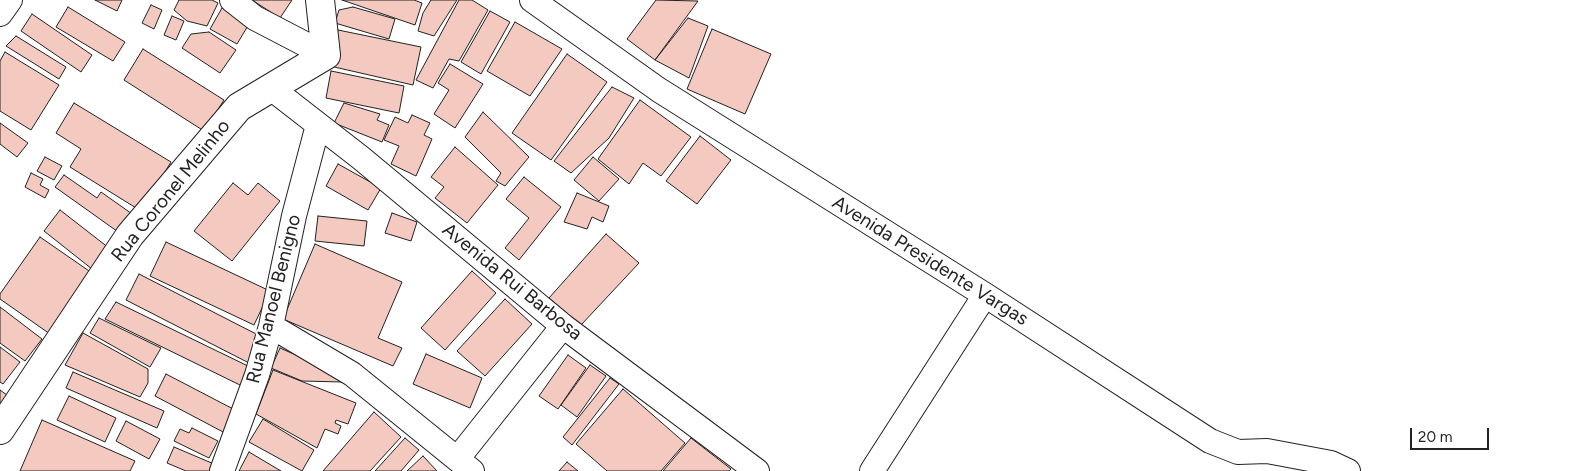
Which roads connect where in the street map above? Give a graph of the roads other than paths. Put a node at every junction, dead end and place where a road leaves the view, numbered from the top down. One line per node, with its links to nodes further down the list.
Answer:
1 (10, 0): 5 (street)
2 (232, 0): 6 (street)
3 (320, 0): 6 (main road)
4 (532, 0): 9 (street, Avenida Presidente Vargas)
5 (0, 14)
6 (326, 55): 7 (main road, Rua Coronel Melinho)
7 (271, 88): 8 (street, Avenida Rui Barbosa); 12 (main road, Rua Coronel Melinho)
8 (318, 125): 10 (street, Rua Manoel Benigno); 11 (street, Avenida Rui Barbosa)
9 (986, 295): 16 (street); 17 (street, Avenida Presidente Vargas)
10 (271, 326): 13 (street); 14 (street, Rua Manoel Benigno)
11 (563, 326): 13 (street); 15 (street, Avenida Rui Barbosa)
12 (0, 430)
13 (465, 465)
14 (222, 471)
15 (757, 471)
16 (872, 471)
17 (1348, 471)

